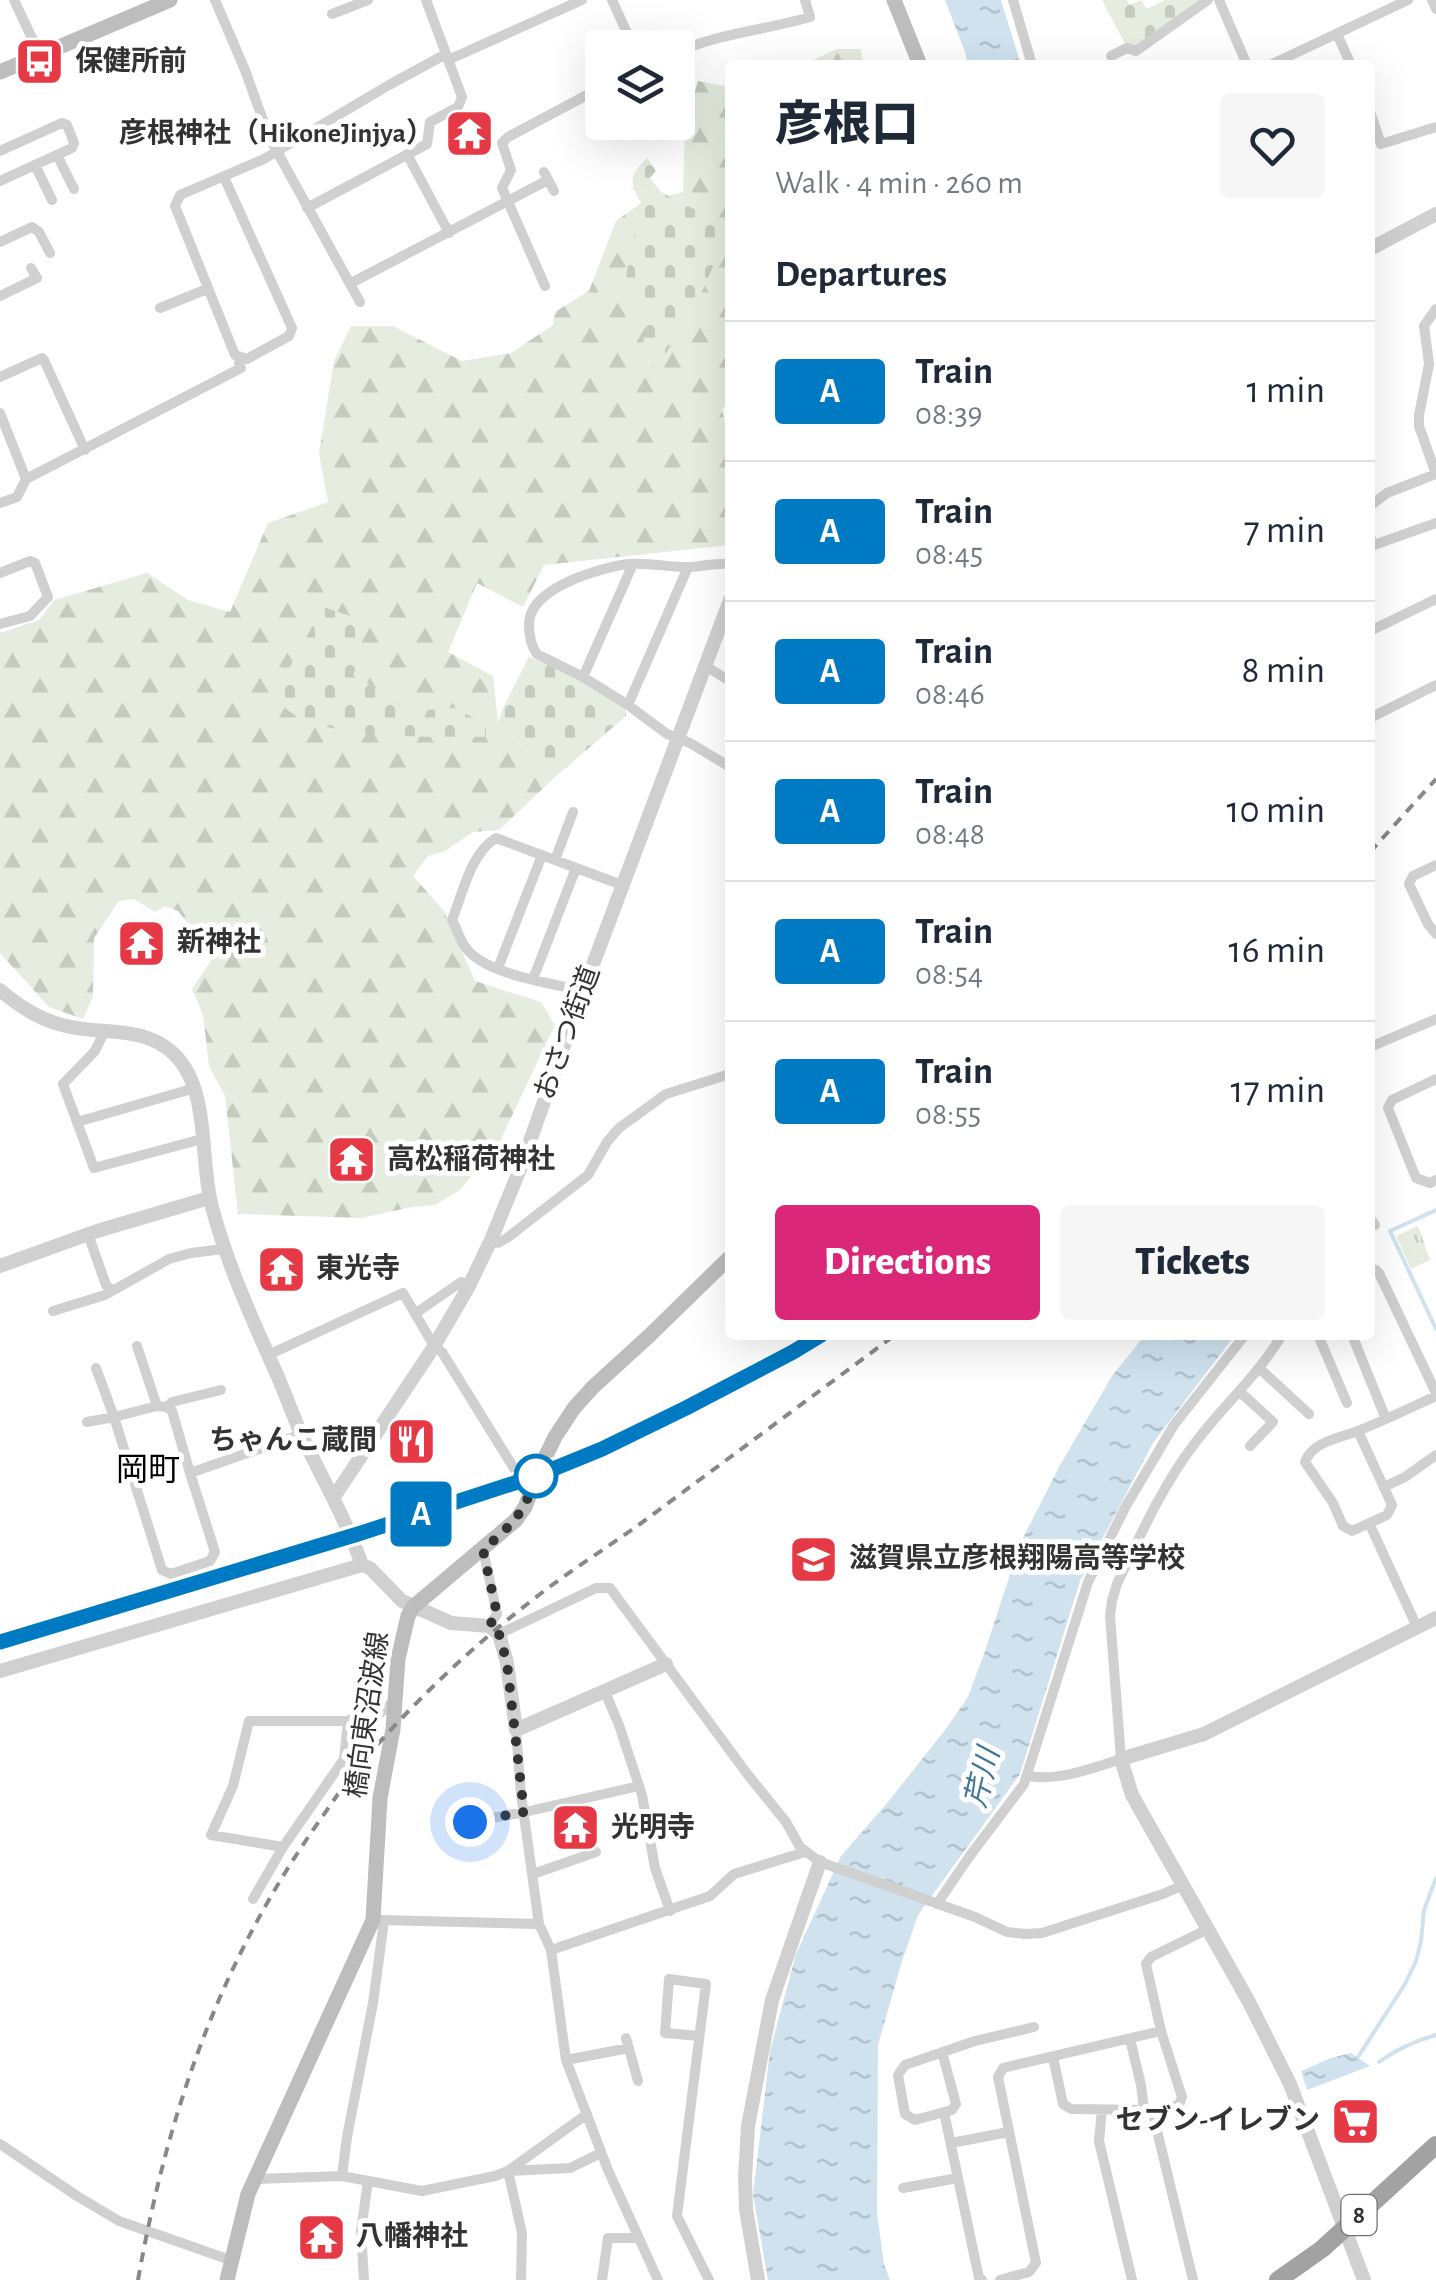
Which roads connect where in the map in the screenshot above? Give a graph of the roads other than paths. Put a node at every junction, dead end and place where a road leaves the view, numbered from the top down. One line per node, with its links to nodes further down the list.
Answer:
1 (14, 0): 20 (street)
2 (170, 0): 20 (main road)
3 (215, 0): 32 (street)
4 (368, 0): 16 (street)
5 (426, 0): 22 (street)
6 (582, 0): 22 (street)
7 (612, 0): 17 (street)
8 (805, 0): 19 (street)
9 (894, 0): 23 (main road)
10 (1013, 0): 24 (street)
11 (1208, 0): 21 (street)
12 (1219, 0): 25 (street)
13 (1408, 0): 18 (street)
14 (1432, 0): 15 (street)
15 (1436, 9)
16 (332, 14)
17 (626, 30)
18 (1337, 34): 26 (street); 27 (street)
19 (695, 46)
20 (40, 55): 28 (main road)
21 (1111, 56)
22 (447, 57): 32 (street); 34 (street)
23 (918, 60)
24 (1031, 60)
25 (1245, 60)
26 (1281, 60)
27 (1348, 60)
28 (0, 72)
29 (585, 95): 42 (street)
30 (1436, 127): 31 (street)
31 (1376, 146)
32 (276, 151): 37 (street); 43 (street)
33 (0, 152): 35 (street)
34 (407, 154): 43 (street); 45 (street)
35 (57, 155): 36 (street); 39 (street)
36 (35, 165): 38 (street); 41 (street)
37 (224, 177): 52 (street); 57 (street)
38 (0, 182)
39 (74, 188)
40 (554, 192): 42 (street)
41 (52, 200)
42 (508, 200): 45 (street); 51 (street)
43 (307, 208): 50 (street)
44 (1436, 214): 47 (street)
45 (448, 233): 50 (street)
46 (0, 242): 48 (street)
47 (1375, 246)
48 (50, 253)
49 (31, 268): 53 (street)
50 (348, 281): 54 (street)
51 (545, 286)
52 (207, 289): 55 (street); 57 (street)
53 (0, 296)
54 (360, 302)
55 (160, 308)
56 (1436, 308): 63 (street)
57 (241, 357): 60 (street)
58 (0, 377): 60 (street)
59 (0, 413): 61 (street)
60 (85, 450): 61 (street)
61 (26, 479): 62 (street)
62 (0, 502)
63 (1375, 502)
64 (1436, 523): 65 (street)
65 (1375, 545)
66 (633, 564): 68 (street); 75 (street); 75 (street)
67 (725, 564): 68 (street)
68 (688, 568): 78 (street)
69 (0, 573): 72 (street)
70 (1436, 599): 73 (street)
71 (725, 613): 74 (street, おさつ街道)
72 (0, 624)
73 (1375, 629)
74 (705, 666): 76 (street); 80 (street, おさつ街道)
75 (584, 678): 78 (street)
76 (725, 678)
77 (1436, 686): 79 (street)
78 (628, 704): 80 (street)
79 (1375, 716)
80 (678, 737): 81 (street); 87 (street, おさつ街道)
81 (725, 763)
82 (573, 812): 84 (street)
83 (542, 855): 84 (street); 89 (street); 89 (street)
84 (555, 860): 86 (street)
85 (1436, 866): 88 (street)
86 (576, 868): 87 (street); 90 (street)
87 (622, 884): 92 (street, おさつ街道)
88 (1436, 934)
89 (498, 968): 90 (street)
90 (533, 979): 92 (street)
91 (0, 990): 94 (street)
92 (582, 991): 104 (street, おさつ街道)
93 (1436, 1019): 95 (street)
94 (105, 1030): 98 (street); 99 (street)
95 (1375, 1045)
96 (725, 1076): 104 (street)
97 (1436, 1078): 101 (street)
98 (195, 1088): 99 (street); 100 (street)
99 (77, 1122): 100 (street)
100 (202, 1139): 102 (street)
101 (1436, 1180)
102 (209, 1198): 103 (street); 105 (street)
103 (88, 1234): 107 (street); 110 (street)
104 (491, 1240): 109 (street, おさつ街道)
105 (223, 1248): 110 (street); 119 (street)
106 (725, 1262): 140 (main road, 橋向東沼波線)
107 (0, 1266)
108 (1375, 1271): 124 (street)
109 (469, 1286): 112 (street); 118 (street, おさつ街道)
110 (112, 1290): 111 (street)
111 (54, 1311)
112 (416, 1313): 118 (street); 119 (street)
113 (1241, 1340): 153 (street)
114 (1279, 1340): 121 (street)
115 (1320, 1340): 125 (street)
116 (1354, 1340): 129 (street)
117 (137, 1346): 126 (street)
118 (434, 1346): 136 (street); 138 (street, おさつ街道)
119 (268, 1355): 132 (street)
120 (96, 1368): 128 (street)
121 (1259, 1368): 123 (street); 127 (street)
122 (221, 1390): 126 (street)
123 (1239, 1391): 133 (street); 152 (street)
124 (1436, 1394): 129 (street)
125 (1347, 1403)
126 (162, 1406): 128 (street); 135 (street)
127 (1309, 1414)
128 (114, 1417): 130 (street); 135 (street)
129 (1386, 1419): 131 (street)
130 (87, 1422)
131 (1358, 1430): 137 (street); 139 (street)
132 (302, 1434): 135 (street); 138 (street)
133 (1250, 1446)
134 (1436, 1455): 137 (street)
135 (190, 1472)
136 (522, 1473)
137 (1384, 1487): 139 (street)
138 (334, 1498): 141 (street)
139 (1369, 1524): 144 (street)
140 (483, 1550): 142 (main road, 橋向東沼波線); 145 (street)
141 (362, 1565): 142 (street); 147 (street)
142 (413, 1607): 145 (street); 149 (main road, 橋向東沼波線)
143 (1436, 1618): 144 (street)
144 (1417, 1627): 152 (street)
145 (494, 1630): 146 (street); 151 (street)
146 (666, 1664): 148 (street); 159 (street)
147 (0, 1671)
148 (606, 1692): 151 (street); 154 (street)
149 (394, 1701): 150 (street); 166 (main road, 橋向東沼波線)
150 (348, 1721): 157 (street); 157 (street)
151 (516, 1730): 155 (street)
152 (1120, 1759): 153 (street); 162 (street)
153 (1028, 1776): 164 (street)
154 (638, 1786): 155 (street); 165 (street)
155 (524, 1812): 156 (street); 161 (street)
156 (456, 1820)
157 (283, 1847): 163 (street)
158 (596, 1852): 161 (street)
159 (805, 1852): 160 (street); 165 (street)
160 (826, 1864): 164 (street); 202 (street)
161 (533, 1874): 167 (street)
162 (1183, 1885): 164 (street); 168 (street)
163 (253, 1899)
164 (933, 1903)
165 (670, 1910): 169 (street)
166 (378, 1920): 167 (street); 188 (street); 190 (main road, 橋向東沼波線)
167 (540, 1924): 169 (street)
168 (1208, 1929): 171 (street); 193 (street)
169 (551, 1950): 176 (street)
170 (1034, 2027): 174 (street)
171 (1161, 2031): 173 (street); 179 (street)
172 (700, 2036): 172 (street); 201 (street)
173 (1130, 2038): 175 (street); 179 (street)
174 (942, 2052): 180 (street); 180 (street)
175 (1053, 2057): 178 (street); 182 (street)
176 (566, 2060): 177 (street); 181 (street)
177 (638, 2081)
178 (1102, 2110): 179 (street); 205 (street)
179 (1148, 2110): 206 (street)
180 (944, 2112): 183 (street)
181 (587, 2114): 186 (street); 187 (street)
182 (1009, 2132): 183 (street); 204 (street)
183 (951, 2142): 189 (street)
184 (0, 2144): 195 (street)
185 (1436, 2145): 193 (highway, 8)
186 (602, 2153): 187 (street); 194 (street)
187 (508, 2171): 191 (street); 198 (street)
188 (342, 2176): 190 (street); 191 (street)
189 (958, 2178): 192 (street); 203 (street)
190 (256, 2179): 195 (main road, 橋向東沼波線)
191 (368, 2181): 197 (street)
192 (903, 2188)
193 (1344, 2229): 207 (highway, 8); 208 (street)
194 (639, 2238): 199 (street); 200 (street)
195 (233, 2261): 196 (main road, 橋向東沼波線)
196 (228, 2280)
197 (364, 2280)
198 (520, 2280)
199 (602, 2280)
200 (658, 2280)
201 (710, 2280)
202 (758, 2280)
203 (982, 2280)
204 (1000, 2280)
205 (1132, 2280)
206 (1194, 2280)
207 (1278, 2280)
208 (1364, 2280)

